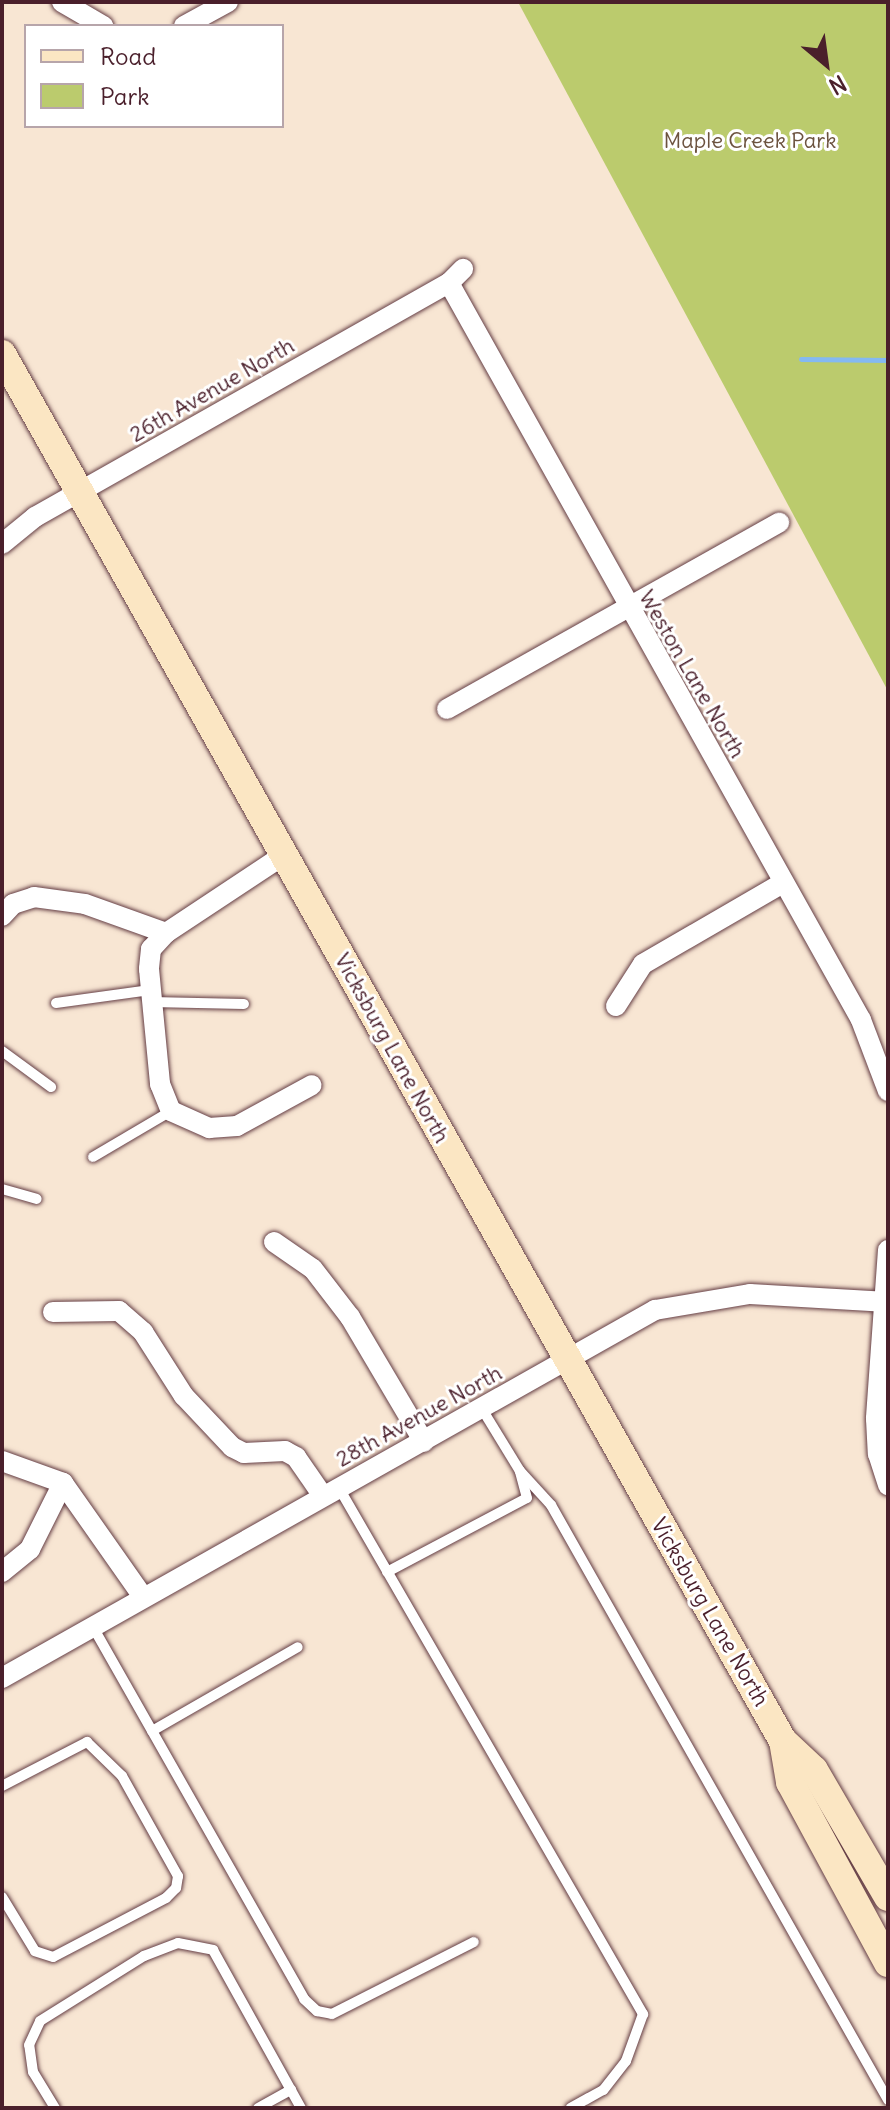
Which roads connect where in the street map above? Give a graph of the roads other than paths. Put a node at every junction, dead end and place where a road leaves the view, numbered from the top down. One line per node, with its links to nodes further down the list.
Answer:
1 (62, 2): 3 (street)
2 (228, 2): 4 (street)
3 (100, 24)
4 (188, 24)
5 (456, 276): 7 (street, 26th Avenue North); 10 (street, Weston Lane North)
6 (2, 354): 7 (main road, Vicksburg Lane North)
7 (79, 494): 9 (street, 26th Avenue North); 12 (main road, Vicksburg Lane North)
8 (779, 523): 10 (street)
9 (2, 544)
10 (628, 609): 11 (street); 13 (street, Weston Lane North)
11 (447, 709)
12 (284, 855): 15 (street); 32 (main road, Vicksburg Lane North)
13 (783, 883): 19 (street); 23 (street, Weston Lane North)
14 (2, 916): 15 (street)
15 (166, 933): 16 (street)
16 (150, 996): 17 (lane); 18 (lane); 24 (street)
17 (56, 1003)
18 (244, 1004)
19 (616, 1006)
20 (2, 1051): 22 (lane)
21 (312, 1085): 24 (street)
22 (51, 1087)
23 (888, 1091)
24 (171, 1111): 25 (lane)
25 (93, 1157)
26 (2, 1189): 27 (lane)
27 (37, 1199)
28 (274, 1242): 34 (street)
29 (888, 1250): 30 (street)
30 (886, 1302): 32 (street, 28th Avenue North); 38 (street)
31 (53, 1312): 39 (street)
32 (567, 1361): 33 (street, 28th Avenue North); 47 (main road, Vicksburg Lane North)
33 (482, 1409): 34 (street, 28th Avenue North); 36 (lane)
34 (424, 1442): 39 (street, 28th Avenue North)
35 (2, 1461): 37 (street)
36 (520, 1471): 41 (lane); 54 (lane)
37 (63, 1483): 40 (street); 42 (street)
38 (888, 1485)
39 (331, 1492): 41 (lane); 42 (street, 28th Avenue North)
40 (2, 1572)
41 (387, 1572): 58 (lane)
42 (143, 1597): 43 (street, 28th Avenue North)
43 (93, 1627): 45 (street, 28th Avenue North); 46 (lane)
44 (298, 1647): 46 (lane)
45 (2, 1678)
46 (152, 1731): 51 (lane)
47 (783, 1741): 50 (main road, Vicksburg Lane North); 52 (main road, Vicksburg Lane North)
48 (2, 1786): 49 (lane)
49 (2, 1897)
50 (888, 1897)
51 (474, 1942)
52 (888, 1963)
53 (291, 2090): 55 (lane); 56 (lane); 57 (lane)
54 (888, 2100)
55 (55, 2108)
56 (258, 2108)
57 (301, 2108)
58 (571, 2108)

